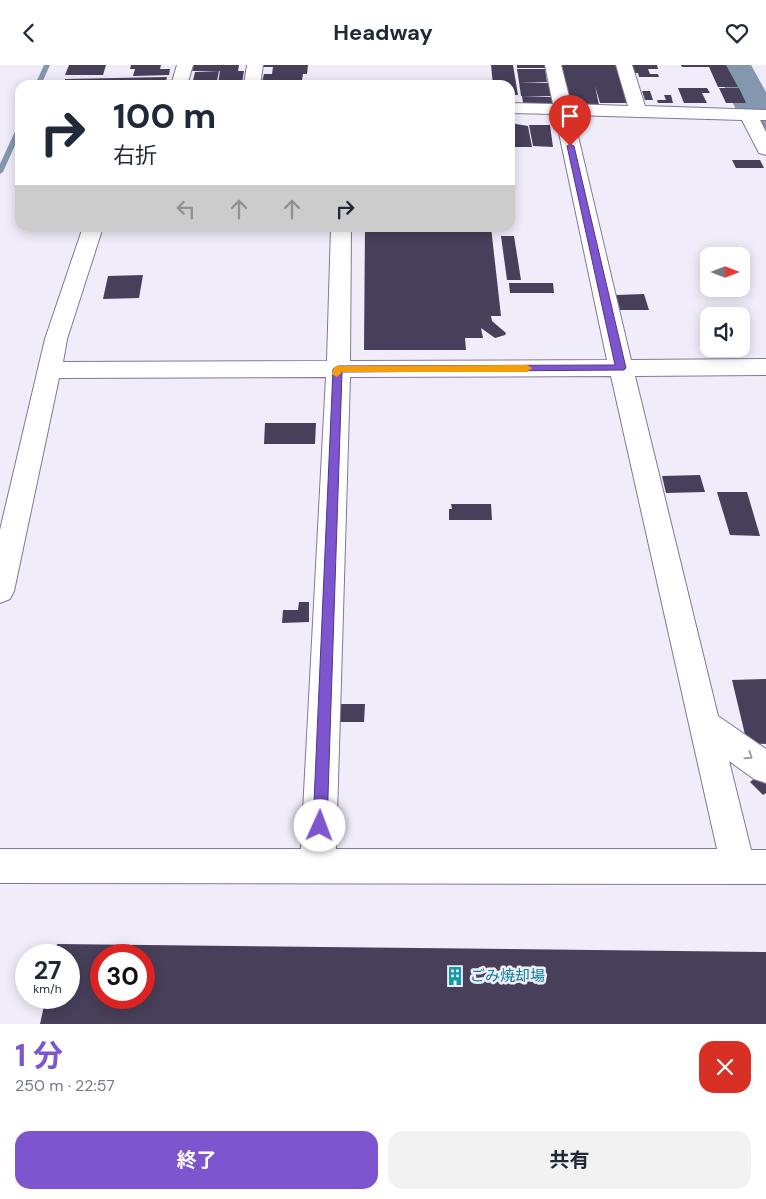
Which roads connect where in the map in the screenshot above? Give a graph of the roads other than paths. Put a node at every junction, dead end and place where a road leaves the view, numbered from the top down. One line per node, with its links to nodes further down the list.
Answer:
1 (185, 65): 5 (street)
2 (255, 65): 6 (street)
3 (553, 65): 8 (street)
4 (624, 65): 9 (street)
5 (180, 80)
6 (253, 80)
7 (515, 108): 8 (street)
8 (562, 109): 9 (street); 15 (street)
9 (638, 111): 10 (street)
10 (754, 114): 11 (street)
11 (766, 149)
12 (91, 232): 17 (street)
13 (341, 232): 16 (street)
14 (766, 367): 15 (street)
15 (621, 368): 16 (street); 19 (street)
16 (338, 369): 17 (street); 22 (street)
17 (49, 370): 18 (street)
18 (0, 591)
19 (704, 724): 20 (street, one-way to 20); 23 (street)
20 (766, 768)
21 (0, 866): 22 (street)
22 (318, 866): 23 (street)
23 (752, 867)

